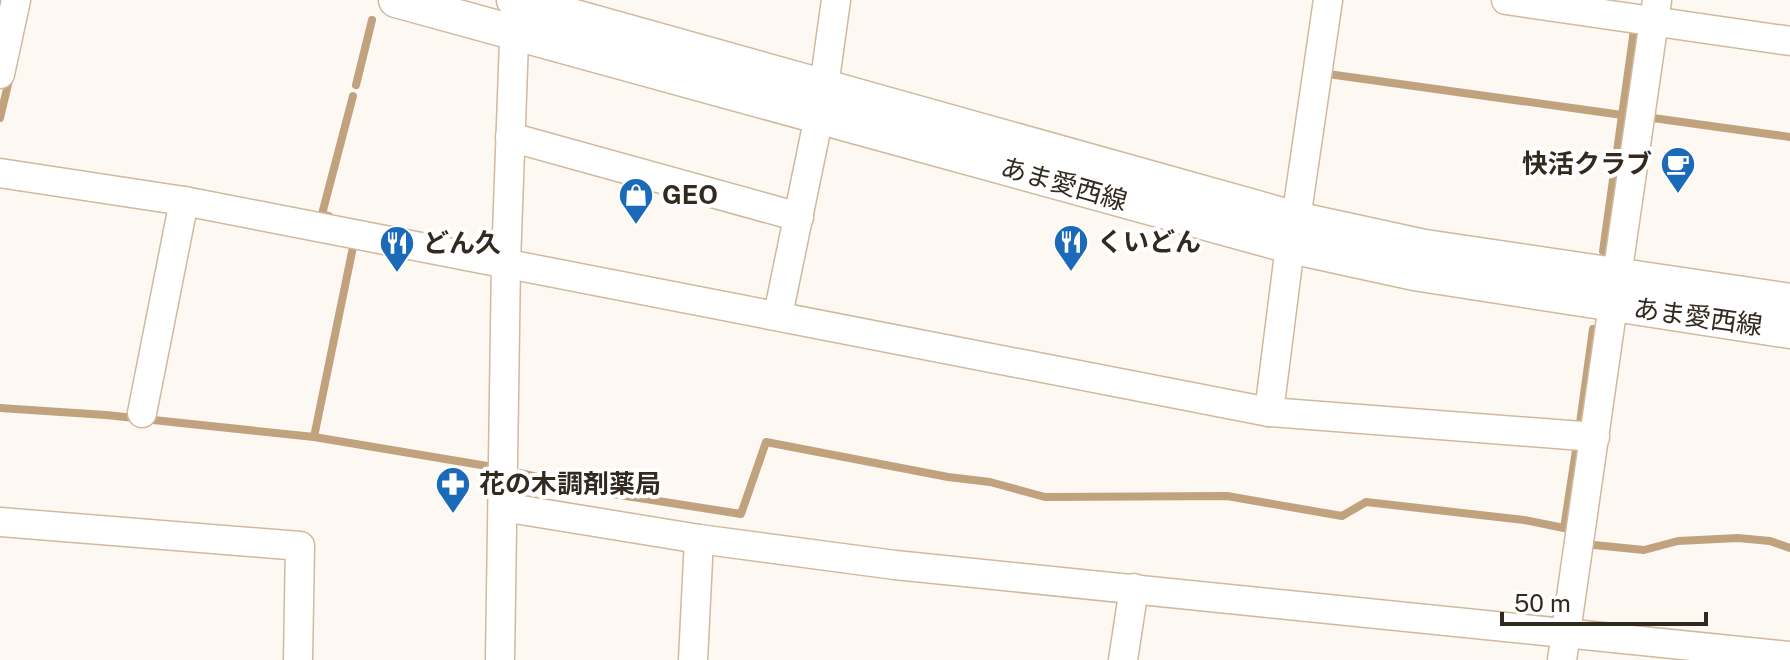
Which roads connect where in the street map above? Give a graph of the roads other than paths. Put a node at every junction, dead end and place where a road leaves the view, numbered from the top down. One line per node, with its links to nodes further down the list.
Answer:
1 (16, 0): 9 (street)
2 (396, 0): 6 (main road, あま愛西線)
3 (836, 0): 10 (street)
4 (1328, 0): 15 (street)
5 (1506, 0): 7 (street)
6 (515, 8): 10 (main road, あま愛西線); 11 (street)
7 (1655, 10): 8 (street); 17 (street)
8 (1790, 41)
9 (0, 74)
10 (822, 101): 14 (street); 15 (main road, あま愛西線)
11 (510, 137): 14 (street); 16 (street)
12 (0, 173): 13 (street)
13 (184, 201): 16 (street); 22 (street)
14 (799, 217): 19 (street)
15 (1293, 233): 17 (main road, あま愛西線); 21 (street)
16 (506, 262): 19 (street); 24 (street)
17 (1615, 290): 18 (main road, あま愛西線); 20 (main road, あま愛西線); 23 (street)
18 (1790, 301)
19 (778, 315): 21 (street)
20 (1790, 331)
21 (1269, 412): 23 (street)
22 (142, 413)
23 (1595, 437): 28 (street)
24 (503, 507): 26 (street); 31 (street)
25 (0, 522): 30 (street)
26 (699, 539): 27 (street); 32 (street)
27 (1134, 588): 28 (street); 33 (street)
28 (1567, 632): 29 (street); 34 (street)
29 (1790, 656)
30 (298, 660)
31 (500, 660)
32 (693, 660)
33 (1123, 660)
34 (1562, 660)

